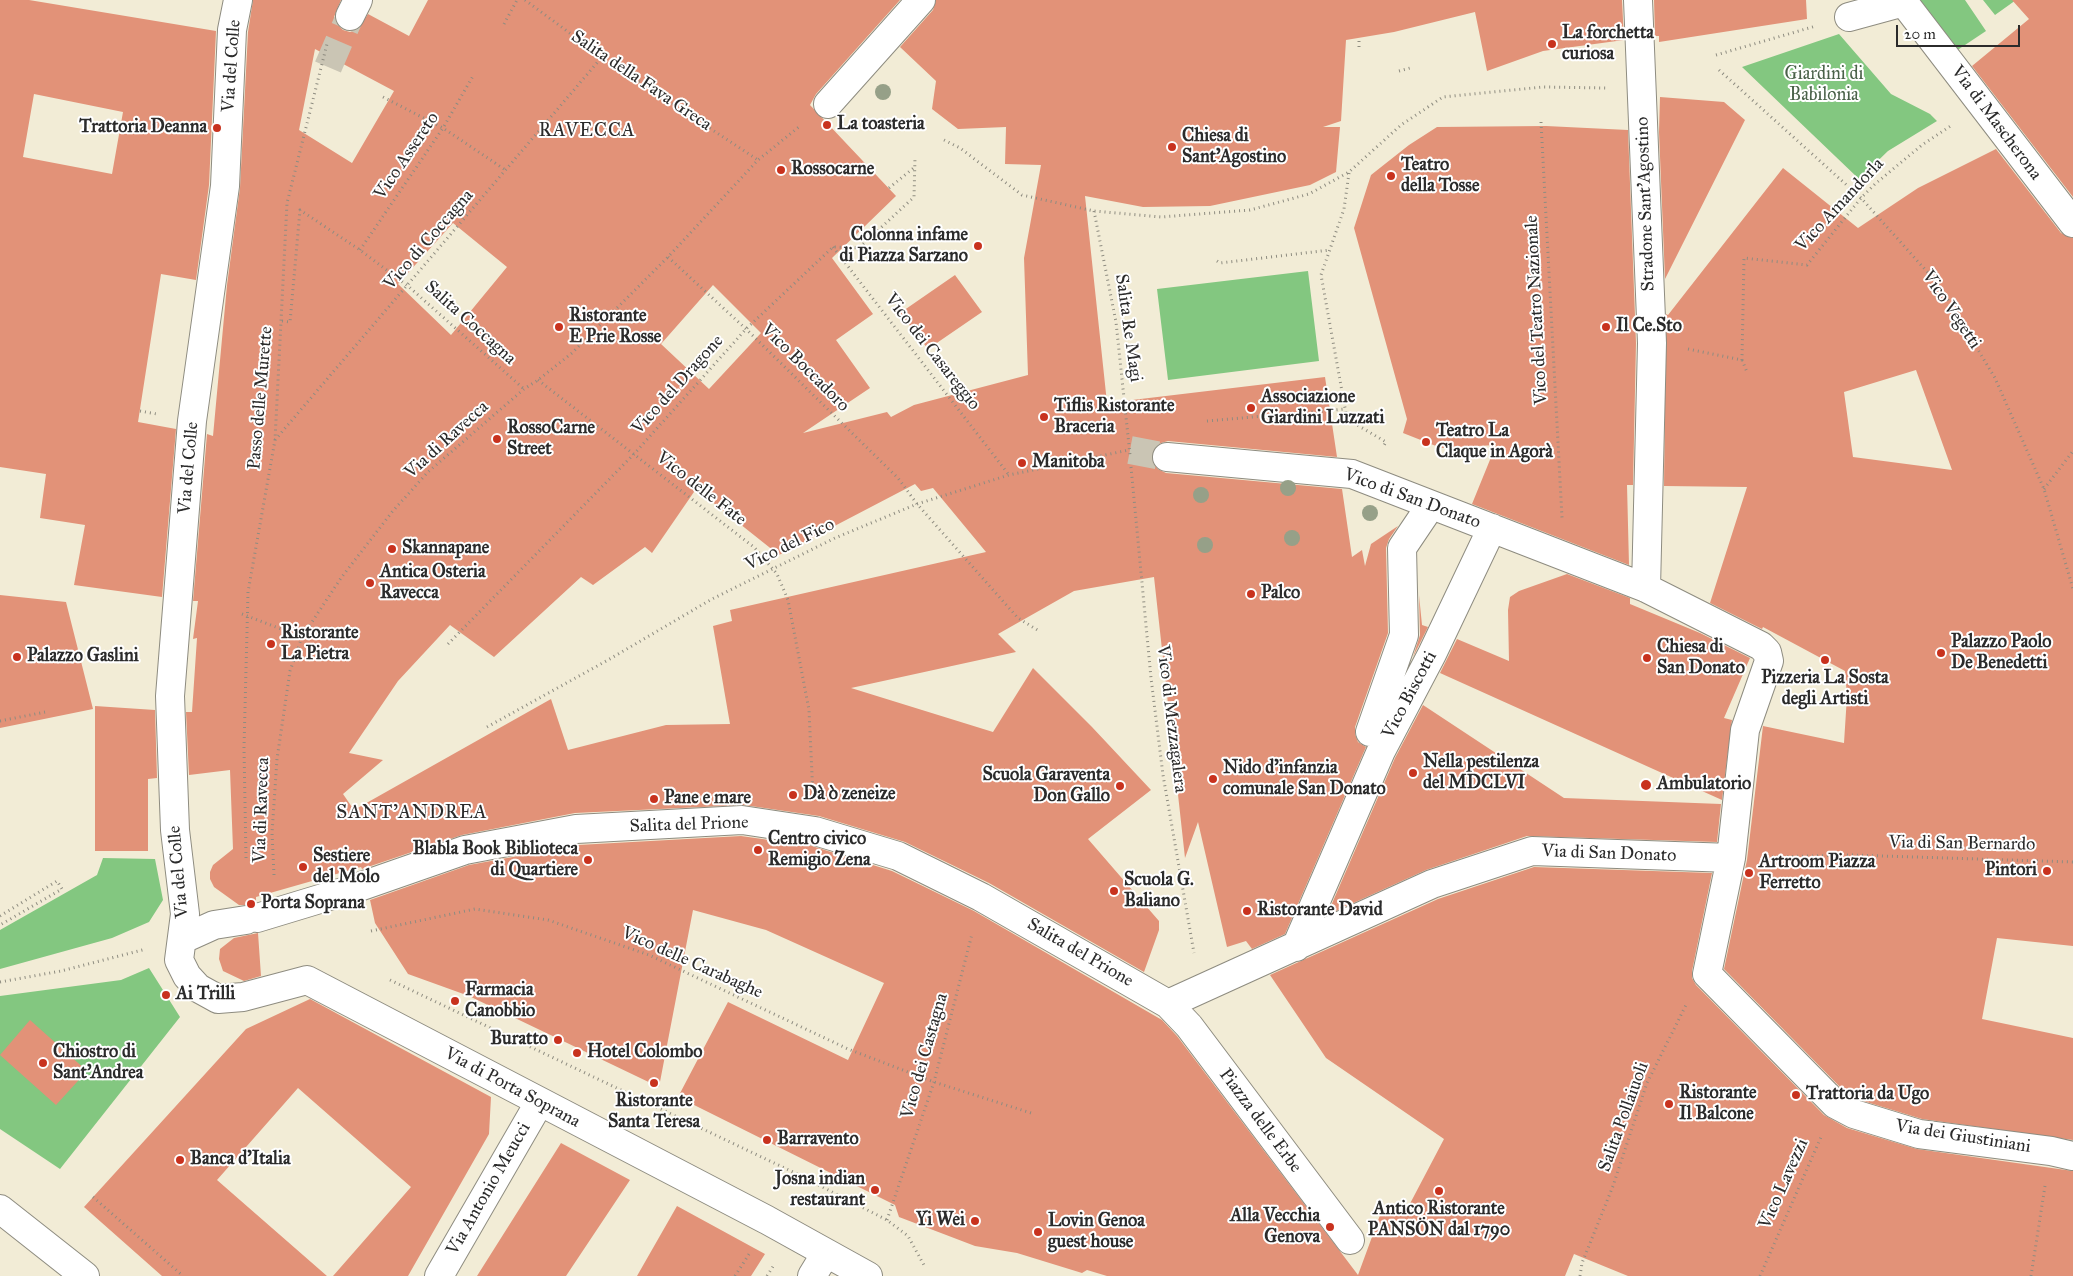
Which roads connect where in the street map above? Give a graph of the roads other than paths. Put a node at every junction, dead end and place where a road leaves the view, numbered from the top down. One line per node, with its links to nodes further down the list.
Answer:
1 (238, 0): 14 (street, Via del Colle)
2 (921, 0): 6 (street)
3 (1638, 0): 11 (street, Stradone Sant'Agostino)
4 (1903, 1): 5 (street); 7 (street, Via di Mascherona)
5 (1849, 17)
6 (828, 104)
7 (2073, 223)
8 (1167, 457): 9 (street, Vico di San Donato)
9 (1431, 505): 10 (street, Vico di San Donato); 12 (street)
10 (1492, 528): 11 (street, Vico di San Donato); 15 (street, Vico Biscotti)
11 (1646, 588): 13 (street)
12 (1370, 732)
13 (1731, 858): 15 (street, Via di San Donato); 18 (street, Via dei Giustiniani)
14 (183, 938): 16 (street, Salita del Prione); 17 (street, Via di Porta Soprana)
15 (1296, 946): 16 (street, Via di San Donato)
16 (1168, 1004): 20 (street, Piazza delle Erbe)
17 (539, 1103): 21 (street, Via di Porta Soprana); 23 (street, Via Antonio Meucci)
18 (2062, 1154)
19 (0, 1209): 22 (street)
20 (1350, 1240)
21 (819, 1265): 24 (street, Via di Porta Soprana)
22 (85, 1276)
23 (439, 1276)
24 (868, 1276)

